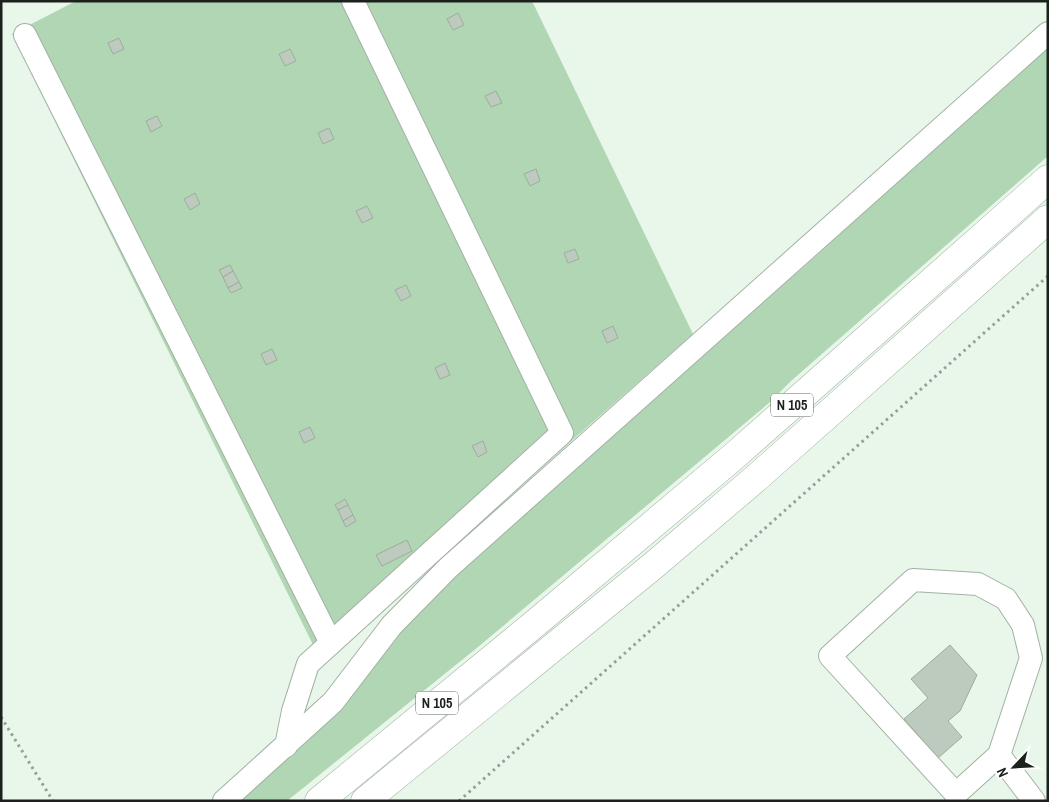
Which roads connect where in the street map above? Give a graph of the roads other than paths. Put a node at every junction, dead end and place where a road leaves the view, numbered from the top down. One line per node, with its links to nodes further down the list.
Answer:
1 (353, 1): 6 (street)
2 (1048, 33): 7 (street)
3 (25, 34): 6 (street)
4 (1048, 179): 10 (highway, N 105)
5 (1048, 220): 11 (highway, N 105)
6 (331, 644): 7 (street)
7 (286, 746): 9 (street)
8 (999, 755): 8 (street); 12 (street)
9 (224, 801)
10 (319, 801)
11 (365, 801)
12 (1034, 801)

